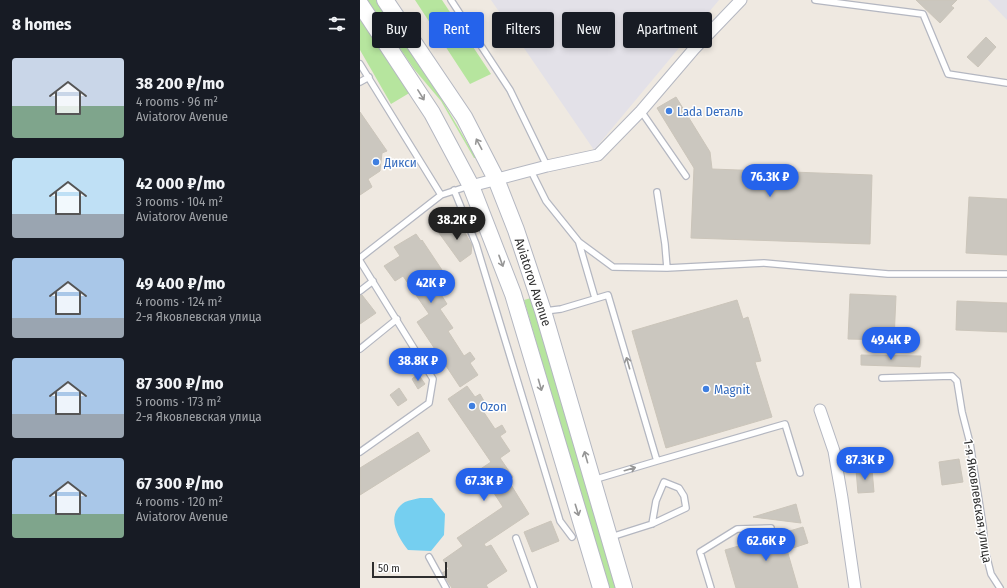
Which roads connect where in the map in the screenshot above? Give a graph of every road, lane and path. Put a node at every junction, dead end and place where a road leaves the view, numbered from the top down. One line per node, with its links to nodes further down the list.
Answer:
1 (385, 0): 14 (main road, Aviatorov Avenue, one-way to 1)
2 (451, 0): 11 (lane)
3 (741, 0): 10 (street)
4 (816, 0): 9 (lane)
5 (360, 4): 15 (main road, Aviatorov Avenue, one-way to 15)
6 (360, 64): 7 (lane)
7 (368, 77): 8 (lane); 18 (lane)
8 (360, 82)
9 (1007, 83)
10 (641, 111): 11 (street); 13 (lane)
11 (547, 166): 12 (street)
12 (531, 171): 14 (street); 19 (lane)
13 (686, 176)
14 (496, 179): 15 (street); 27 (main road, Aviatorov Avenue)
15 (471, 186): 16 (lane); 44 (main road, Aviatorov Avenue, one-way to 44)
16 (454, 190): 18 (lane); 38 (lane)
17 (657, 192): 22 (lane)
18 (441, 195): 20 (lane)
19 (579, 242): 22 (lane); 26 (lane)
20 (360, 258)
21 (360, 261): 24 (lane)
22 (667, 268): 23 (lane)
23 (1007, 274)
24 (373, 281): 25 (lane); 28 (lane)
25 (360, 290)
26 (595, 298): 27 (lane); 33 (lane, one-way to 26)
27 (543, 311): 35 (main road, Aviatorov Avenue, one-way to 27)
28 (398, 319): 29 (lane); 32 (lane)
29 (360, 348)
30 (882, 378): 48 (lane, 1-я Яковлевская улица)
31 (820, 410): 47 (street)
32 (360, 452)
33 (657, 461): 34 (lane); 35 (lane, one-way to 33)
34 (800, 473)
35 (592, 480): 40 (main road, Aviatorov Avenue)
36 (652, 524): 36 (lane); 40 (lane)
37 (771, 528): 46 (lane)
38 (572, 537)
39 (516, 538): 43 (lane)
40 (609, 538): 45 (main road, Aviatorov Avenue)
41 (429, 557): 42 (lane)
42 (446, 588)
43 (534, 588)
44 (601, 588)
45 (624, 588)
46 (711, 588)
47 (855, 588)
48 (1000, 588)

